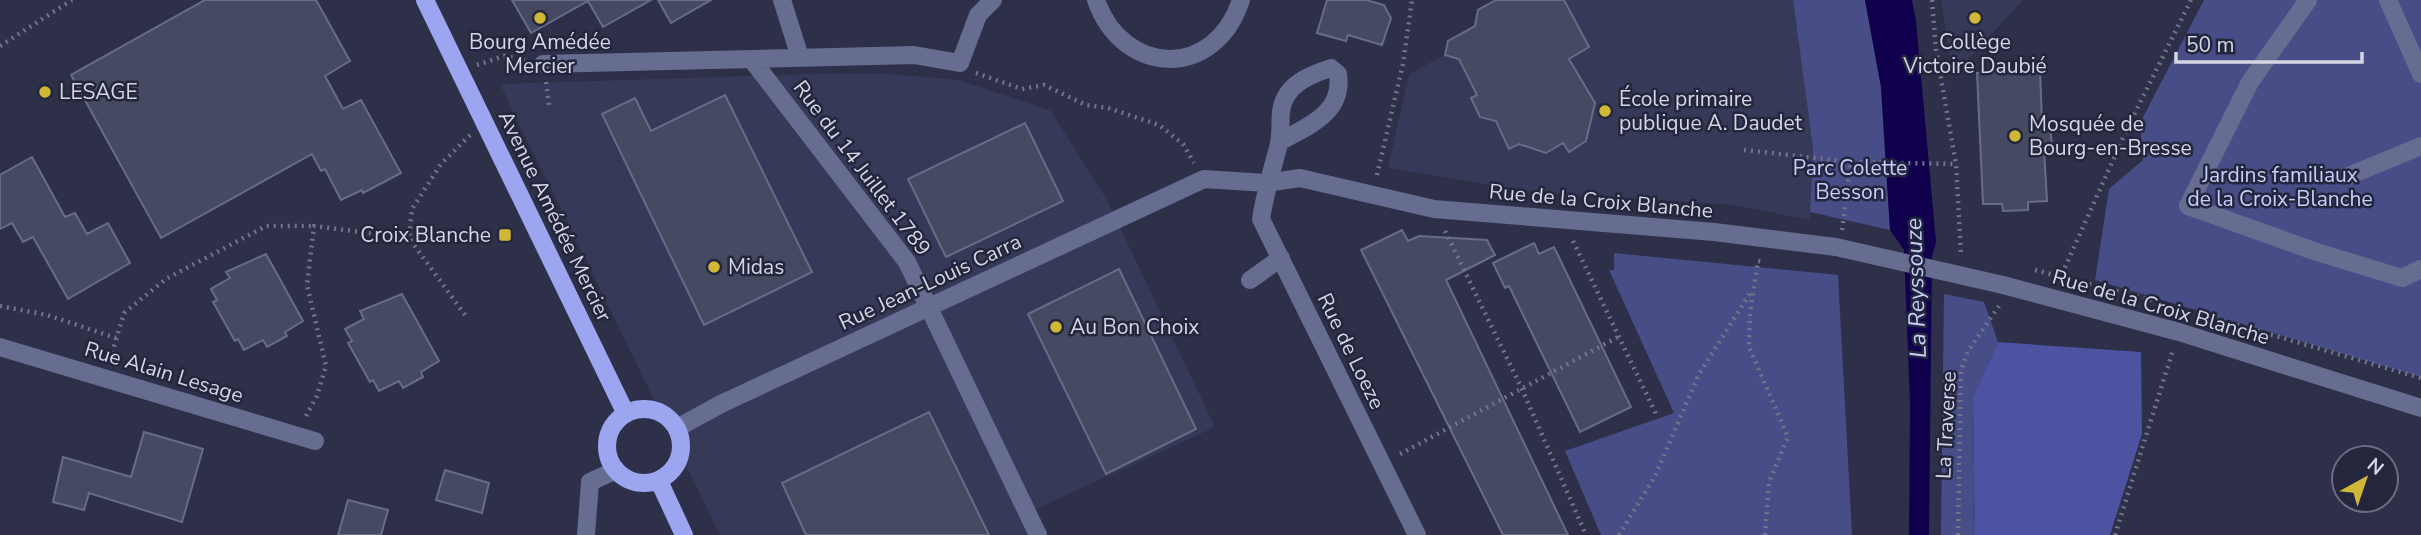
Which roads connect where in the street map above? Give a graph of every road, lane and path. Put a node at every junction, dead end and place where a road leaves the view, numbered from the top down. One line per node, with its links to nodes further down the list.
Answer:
1 (72, 0): 13 (path)
2 (425, 0): 18 (main road, Avenue Amédée Mercier)
3 (782, 0): 14 (street)
4 (993, 0): 16 (street)
5 (1084, 0): 6 (street)
6 (1096, 0): 7 (street)
7 (1241, 0)
8 (1412, 0): 29 (path)
9 (1932, 0): 25 (path)
10 (2191, 0): 42 (path)
11 (2308, 0): 38 (street)
12 (2388, 0): 19 (street)
13 (0, 46)
14 (800, 57): 15 (street); 16 (street)
15 (752, 60): 17 (street); 44 (street, Rue du 14 Juillet 1789)
16 (960, 63): 27 (path)
17 (543, 64): 18 (path)
18 (459, 71): 20 (main road, Avenue Amédée Mercier)
19 (2421, 74)
20 (484, 121): 33 (path); 55 (main road, Avenue Amédée Mercier)
21 (1279, 142): 28 (street, Rue de Loeze)
22 (2421, 146): 26 (street)
23 (1744, 150): 24 (path)
24 (1851, 162): 25 (path); 34 (path)
25 (1956, 164): 35 (path)
26 (2348, 176)
27 (1204, 179): 28 (street, Rue de la Croix Blanche); 44 (street, Rue Jean-Louis Carra)
28 (1266, 183): 29 (street, Rue de la Croix Blanche); 36 (street, Rue de Loeze)
29 (1373, 193): 30 (street, Rue de la Croix Blanche)
30 (1434, 209): 31 (street, Rue de la Croix Blanche); 53 (path)
31 (1563, 222): 34 (street, Rue de la Croix Blanche); 48 (path)
32 (314, 226): 33 (path); 49 (path); 58 (path)
33 (409, 238): 45 (path)
34 (1836, 247): 41 (street, Rue de la Croix Blanche)
35 (1961, 255)
36 (1281, 258): 40 (street); 60 (street, Rue de Loeze)
37 (1770, 262): 39 (path)
38 (2421, 270)
39 (1755, 279): 68 (path); 69 (path)
40 (1250, 281)
41 (2003, 285): 47 (street, Rue de la Croix Blanche); 70 (path, La Traverse)
42 (2155, 301)
43 (0, 306): 49 (path)
44 (928, 308): 57 (street, Rue Jean-Louis Carra); 65 (street, Rue du 14 Juillet 1789)
45 (465, 315)
46 (2208, 317): 52 (path)
47 (2179, 332): 54 (street, Rue de la Croix Blanche); 71 (path)
48 (1618, 337): 53 (path); 56 (path)
49 (116, 338): 51 (path)
50 (0, 347): 51 (street, Rue Alain Lesage)
51 (105, 377): 58 (street, Rue Alain Lesage)
52 (2421, 378)
53 (1521, 387): 60 (path); 67 (path)
54 (2421, 408)
55 (626, 414): 57 (main road); 61 (main road)
56 (1656, 414)
57 (677, 428): 62 (main road)
58 (296, 435): 59 (street, Rue Alain Lesage)
59 (315, 441)
60 (1381, 464): 66 (street, Rue de Loeze)
61 (616, 470): 62 (main road); 63 (street)
62 (659, 481): 64 (main road)
63 (586, 535)
64 (684, 535)
65 (1038, 535)
66 (1417, 535)
67 (1586, 535)
68 (1619, 535)
69 (1765, 535)
70 (1958, 535)
71 (2115, 535)

